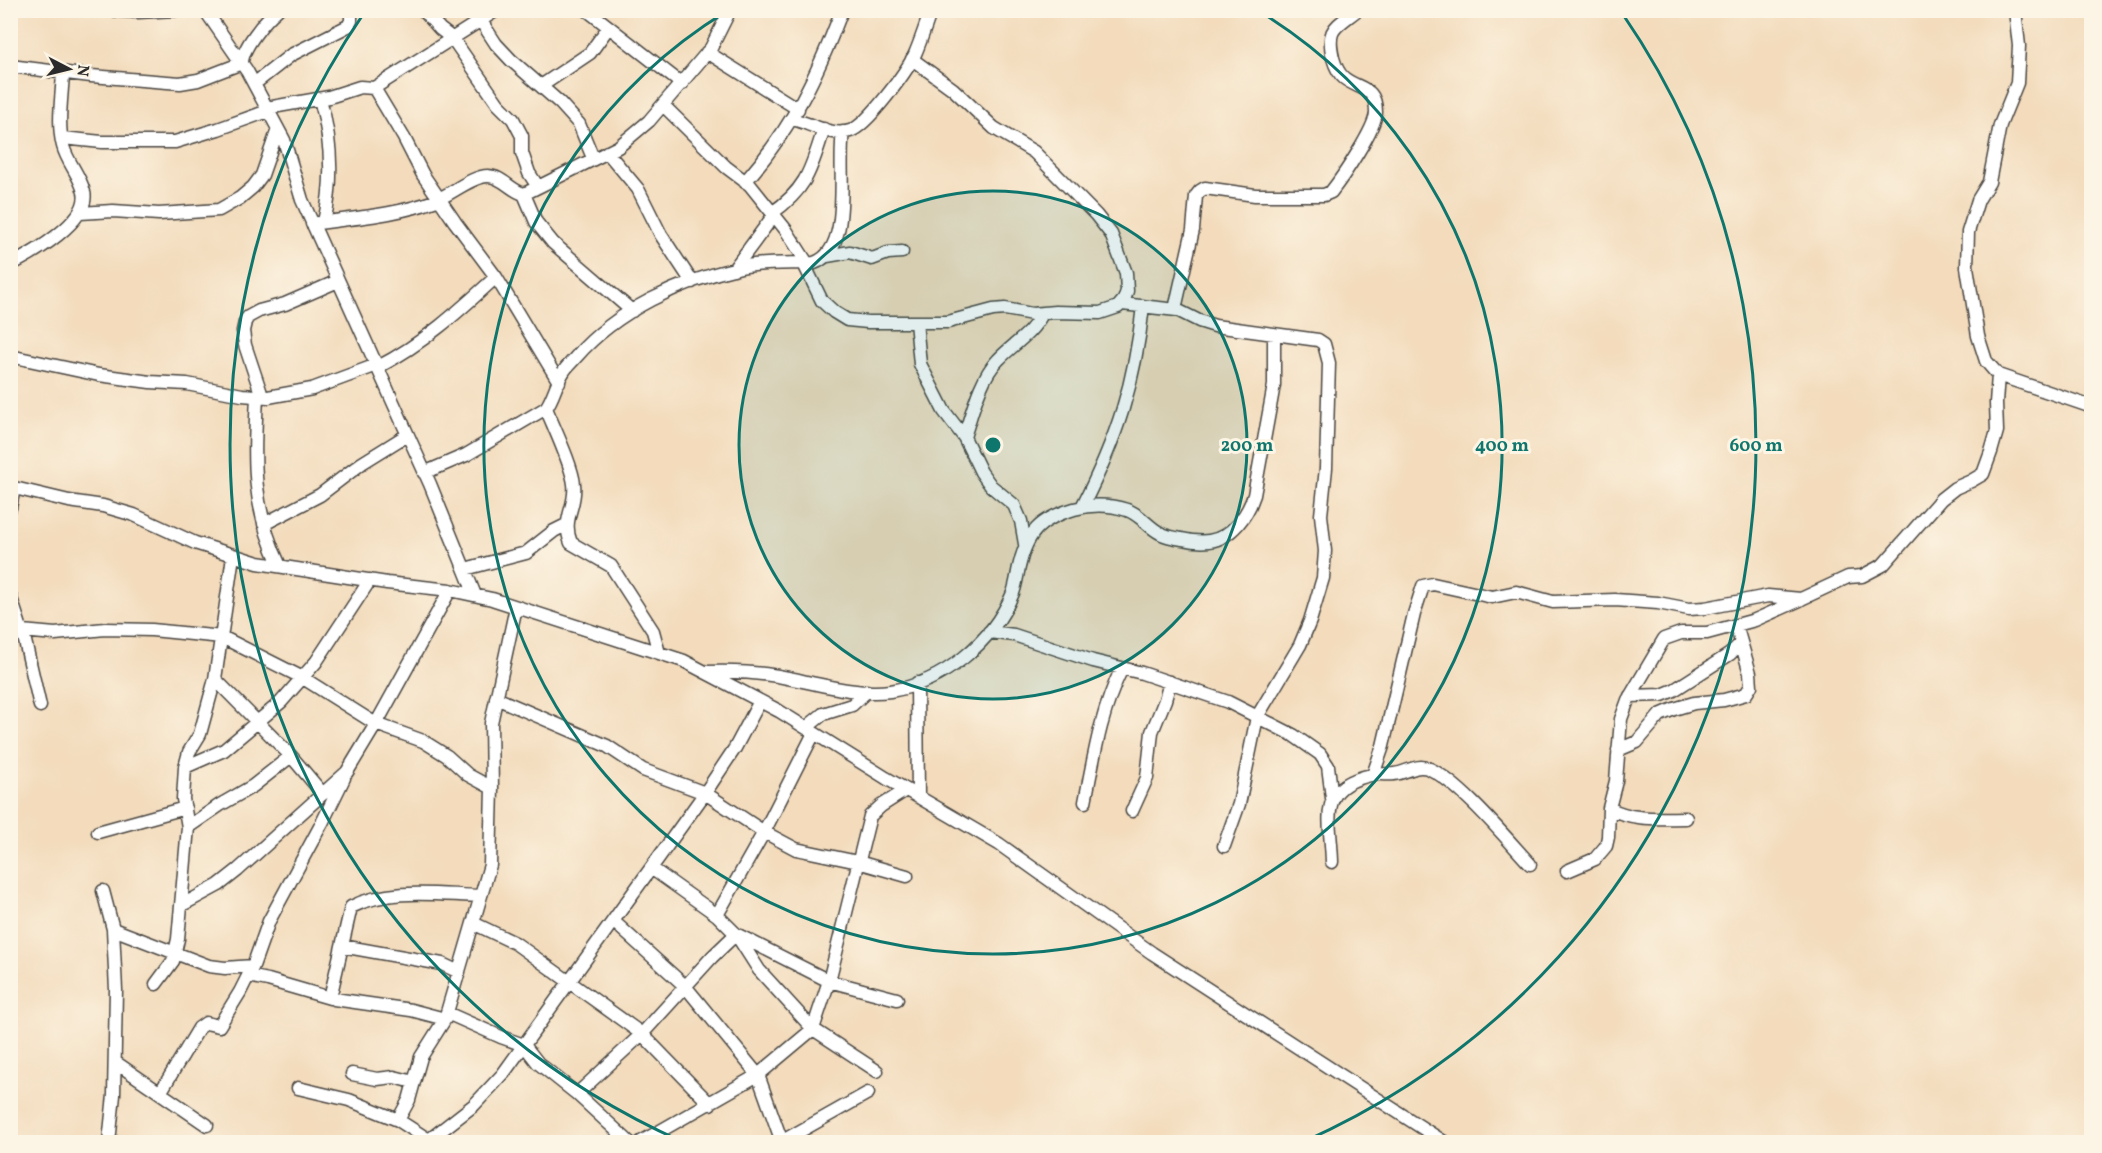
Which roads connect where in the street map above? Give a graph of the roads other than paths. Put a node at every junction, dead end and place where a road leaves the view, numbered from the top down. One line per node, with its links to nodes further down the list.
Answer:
1 (107, 10): 2 (street)
2 (176, 10)
3 (205, 10): 20 (street)
4 (277, 10): 20 (street)
5 (351, 10): 23 (street)
6 (423, 10): 17 (street)
7 (497, 10): 15 (street)
8 (587, 10): 16 (street)
9 (607, 10): 16 (street)
10 (730, 10): 18 (street)
11 (842, 10): 30 (street)
12 (931, 10): 19 (street)
13 (1357, 10): 54 (street)
14 (2015, 10): 61 (street)
15 (481, 21): 17 (street); 25 (street)
16 (607, 26): 24 (street); 25 (street)
17 (453, 39): 26 (street); 38 (street)
18 (707, 52): 24 (street); 30 (street)
19 (912, 59): 33 (street); 52 (street)
20 (242, 63): 22 (street); 23 (street)
21 (10, 66): 22 (street)
22 (63, 73): 34 (street)
23 (254, 84): 29 (street)
24 (682, 84): 28 (street)
25 (541, 86): 36 (street)
26 (374, 88): 27 (street); 40 (street)
27 (320, 99): 29 (street); 43 (street)
28 (663, 105): 35 (street); 37 (street)
29 (267, 109): 31 (street); 34 (street)
30 (795, 114): 32 (street); 37 (street)
31 (278, 129): 41 (street); 43 (street)
32 (824, 129): 33 (street); 42 (street)
33 (843, 132): 45 (street)
34 (62, 138): 41 (street)
35 (608, 152): 36 (street); 51 (street)
36 (593, 158): 38 (street)
37 (745, 182): 42 (street)
38 (538, 187): 39 (street)
39 (524, 194): 40 (street); 55 (street)
40 (439, 199): 43 (street); 49 (street)
41 (80, 213): 47 (street)
42 (773, 214): 46 (street); 48 (street)
43 (318, 223): 50 (street)
44 (902, 252): 45 (street)
45 (827, 256): 46 (street)
46 (806, 263): 48 (street); 57 (street)
47 (10, 265)
48 (734, 269): 51 (street)
49 (496, 277): 60 (street); 62 (street)
50 (338, 281): 60 (street); 63 (street)
51 (692, 282): 55 (street)
52 (1122, 304): 53 (street); 56 (street)
53 (1143, 306): 54 (street); 70 (street)
54 (1175, 309): 58 (street)
55 (632, 312): 62 (street)
56 (1042, 314): 57 (street); 67 (street)
57 (916, 322): 67 (street)
58 (1274, 334): 70 (street); 101 (street)
59 (10, 356): 63 (street)
60 (378, 366): 63 (street); 66 (street)
61 (1998, 375): 64 (street); 82 (street)
62 (559, 382): 65 (street)
63 (260, 396): 72 (street)
64 (2091, 407)
65 (546, 408): 68 (street); 73 (street)
66 (407, 435): 68 (street); 72 (street)
67 (964, 437): 74 (street)
68 (424, 472): 77 (street)
69 (12, 487): 71 (street); 75 (street)
70 (1082, 507): 74 (street)
71 (10, 508)
72 (264, 524): 76 (street)
73 (566, 525): 77 (street); 89 (street)
74 (1025, 544): 86 (street)
75 (233, 556): 76 (street); 87 (street)
76 (280, 566): 78 (street)
77 (465, 569): 81 (street)
78 (370, 580): 79 (street); 92 (street)
79 (450, 590): 81 (street); 103 (street)
80 (10, 595): 85 (street)
81 (475, 595): 83 (street)
82 (1801, 599): 84 (street); 109 (street)
83 (516, 607): 89 (street); 98 (street)
84 (1736, 625): 88 (street); 97 (street)
85 (17, 627): 87 (street); 100 (street)
86 (989, 632): 90 (street); 95 (street)
87 (222, 637): 92 (street); 93 (street)
88 (1742, 643): 97 (street); 105 (street)
89 (659, 653): 91 (street)
90 (1122, 668): 94 (street); 116 (street)
91 (705, 672): 96 (street); 99 (street)
92 (303, 678): 102 (street); 103 (street)
93 (215, 679): 102 (street); 107 (street)
94 (1170, 682): 101 (street); 119 (street)
95 (917, 683): 96 (street); 114 (street)
96 (867, 691): 104 (street)
97 (1630, 696): 105 (street)
98 (496, 698): 110 (street); 112 (street)
99 (760, 701): 104 (street); 112 (street)
100 (40, 706)
101 (1257, 717): 115 (street); 124 (street)
102 (258, 722): 106 (street); 107 (street)
103 (375, 724): 108 (street); 110 (street)
104 (810, 730): 111 (street); 123 (street)
105 (1618, 750): 118 (street)
106 (291, 756): 113 (street); 121 (street)
107 (185, 767): 117 (street)
108 (347, 772): 113 (street); 141 (street)
109 (1373, 775): 115 (street); 127 (street)
110 (492, 788): 132 (street)
111 (906, 789): 114 (street); 125 (street)
112 (705, 793): 123 (street); 128 (street)
113 (322, 794): 133 (street)
114 (918, 796): 170 (street)
115 (1332, 798): 126 (street)
116 (1085, 802)
117 (185, 808): 121 (street); 122 (street)
118 (1609, 808): 120 (street); 129 (street)
119 (1132, 812)
120 (1686, 818)
121 (188, 827): 133 (street)
122 (98, 832)
123 (764, 832): 125 (street); 134 (street)
124 (1224, 846)
125 (858, 862): 130 (street); 143 (street)
126 (1332, 862)
127 (1530, 864)
128 (651, 868): 134 (street); 135 (street)
129 (1567, 871)
130 (907, 876)
131 (103, 891): 137 (street)
132 (481, 896): 136 (street); 139 (street)
133 (182, 905): 140 (street)
134 (717, 915): 138 (street)
135 (614, 921): 144 (street); 146 (street)
136 (473, 923): 142 (street); 144 (street)
137 (113, 929): 140 (street); 153 (street)
138 (736, 934): 143 (street); 146 (street); 150 (street)
139 (342, 946): 141 (street); 142 (street)
140 (175, 953): 141 (street); 145 (street)
141 (250, 971): 159 (street)
142 (459, 972): 149 (street)
143 (830, 981): 148 (street); 150 (street)
144 (569, 982): 151 (street); 152 (street)
145 (156, 984)
146 (684, 986): 151 (street); 156 (street)
147 (334, 999): 149 (street)
148 (897, 999)
149 (446, 1016): 152 (street); 157 (street)
150 (813, 1029): 154 (street); 156 (street)
151 (642, 1034): 161 (street); 162 (street)
152 (524, 1045): 161 (street); 165 (street)
153 (115, 1062): 159 (street); 167 (street)
154 (877, 1071)
155 (352, 1074): 157 (street)
156 (758, 1076): 162 (street); 166 (street)
157 (414, 1082): 163 (street)
158 (298, 1088): 163 (street)
159 (160, 1093): 164 (street)
160 (868, 1093): 166 (street)
161 (577, 1094): 168 (street)
162 (710, 1104): 169 (street)
163 (398, 1120): 165 (street)
164 (207, 1125)
165 (431, 1141)
166 (782, 1142)
167 (109, 1143)
168 (629, 1143)
169 (641, 1143)
170 (1444, 1143)

